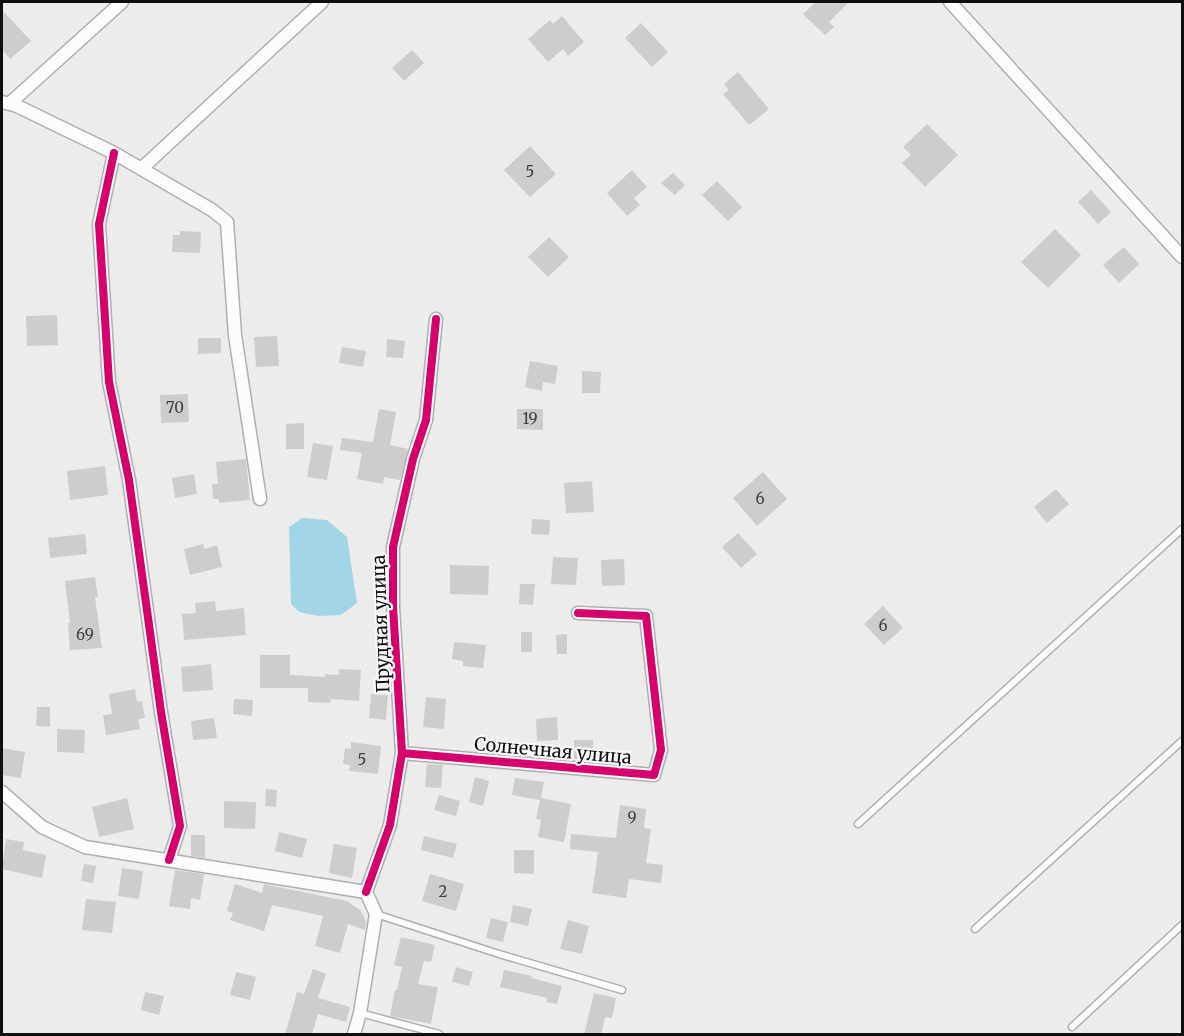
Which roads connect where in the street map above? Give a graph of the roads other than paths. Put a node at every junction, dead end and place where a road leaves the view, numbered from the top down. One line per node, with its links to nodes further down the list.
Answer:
1 (122, 2): 4 (street)
2 (322, 2): 6 (street)
3 (950, 2): 7 (street)
4 (5, 103): 5 (street)
5 (114, 153): 6 (street); 16 (street)
6 (141, 169): 9 (street)
7 (1182, 257)
8 (436, 319): 13 (street, Прудная улица)
9 (260, 499)
10 (1182, 529): 15 (lane)
11 (578, 613): 13 (street, Солнечная улица)
12 (1182, 741): 20 (lane)
13 (402, 753): 17 (street, Прудная улица)
14 (2, 792): 16 (street)
15 (858, 824)
16 (169, 860): 17 (street)
17 (366, 892): 18 (street)
18 (376, 914): 21 (lane); 22 (street)
19 (1182, 925): 23 (lane)
20 (975, 929)
21 (622, 990)
22 (360, 1013): 24 (lane); 25 (street)
23 (1072, 1027)
24 (439, 1034)
25 (354, 1035)

